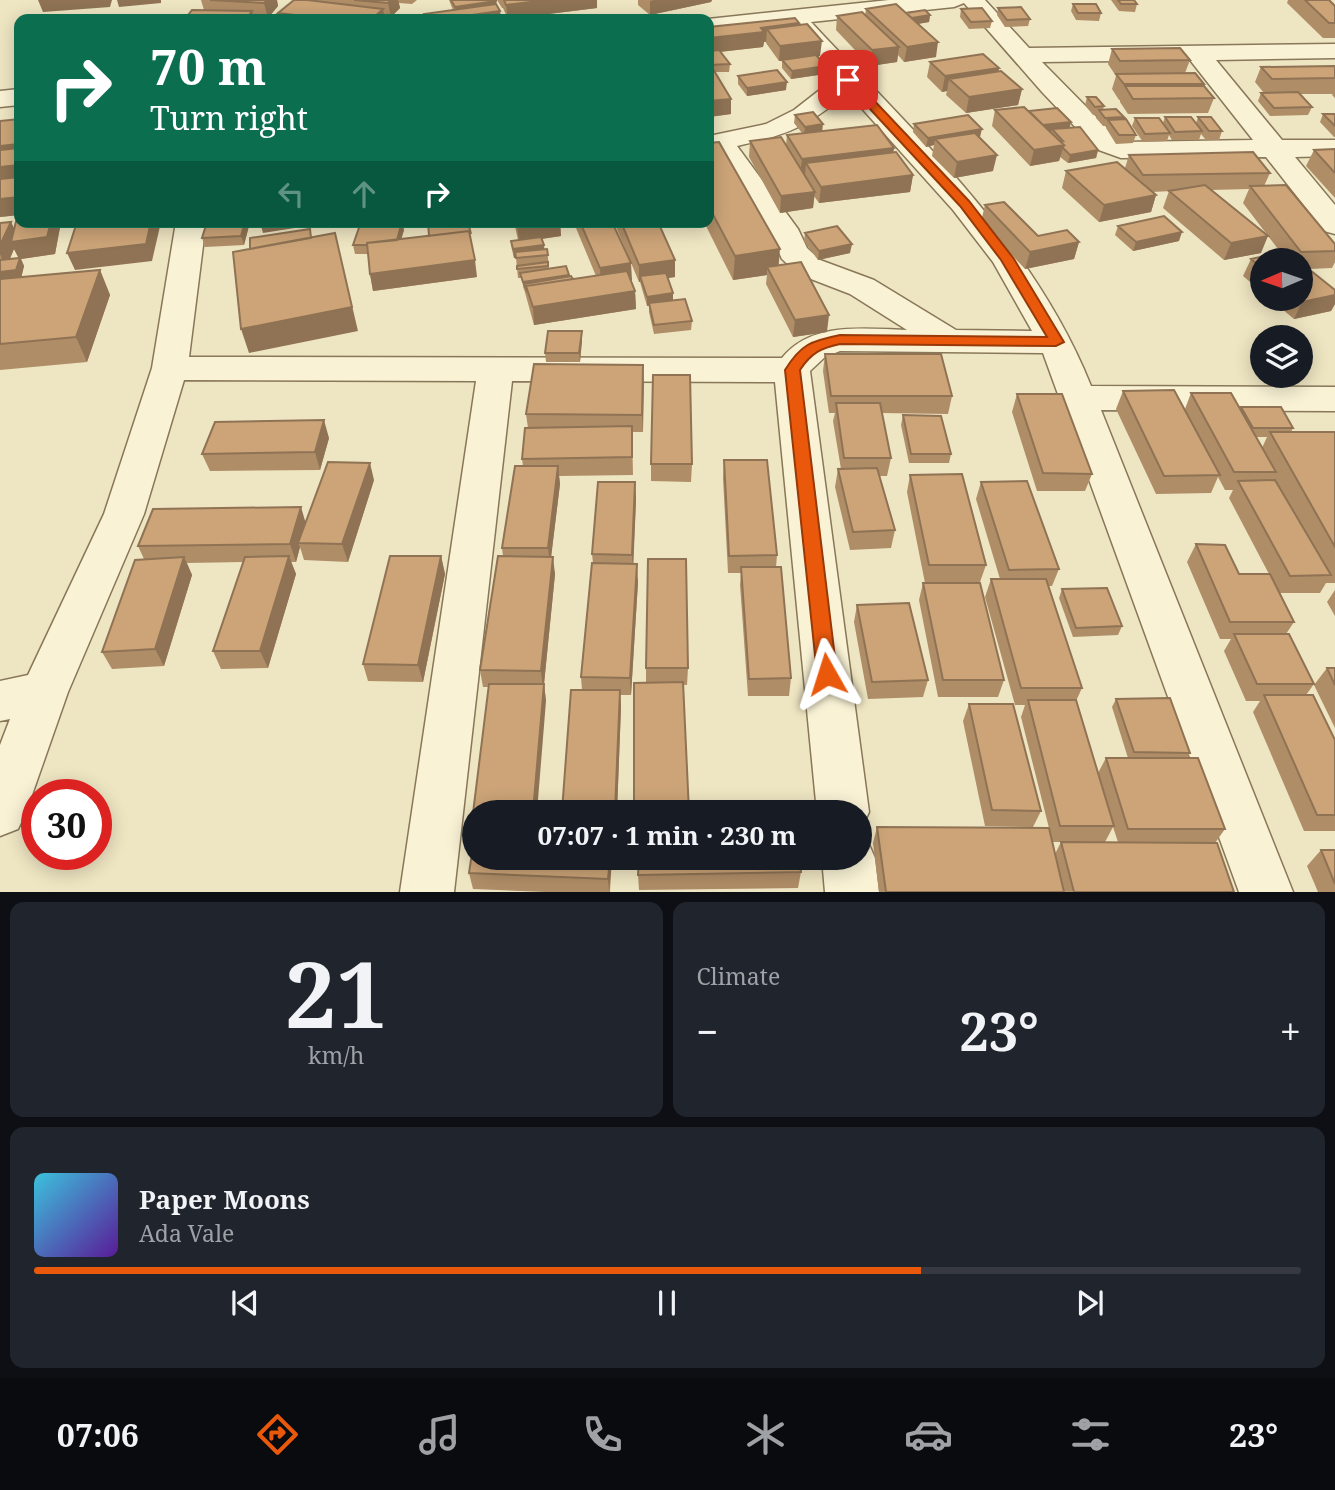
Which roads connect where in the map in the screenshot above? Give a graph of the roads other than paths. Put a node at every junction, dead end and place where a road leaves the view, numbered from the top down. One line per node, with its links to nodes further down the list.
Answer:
1 (954, 0): 3 (street)
2 (974, 0): 7 (street)
3 (793, 17): 4 (street); 8 (street)
4 (714, 25)
5 (1335, 51): 6 (street)
6 (1198, 54): 7 (street); 11 (street)
7 (1022, 55): 11 (street)
8 (848, 80): 9 (street); 15 (street)
9 (715, 143): 14 (street)
10 (1335, 148): 11 (street)
11 (1272, 149): 12 (street)
12 (1335, 225)
13 (190, 228): 16 (street)
14 (947, 341): 15 (street); 18 (street)
15 (1056, 342): 19 (street)
16 (170, 368): 17 (street); 21 (street)
17 (495, 370): 18 (street); 25 (street)
18 (792, 370): 22 (street)
19 (1080, 398): 20 (street); 27 (street)
20 (1335, 399)
21 (22, 697): 23 (street)
22 (842, 800)
23 (0, 812)
24 (849, 870): 26 (street)
25 (427, 891)
26 (852, 891)
27 (1266, 891)

